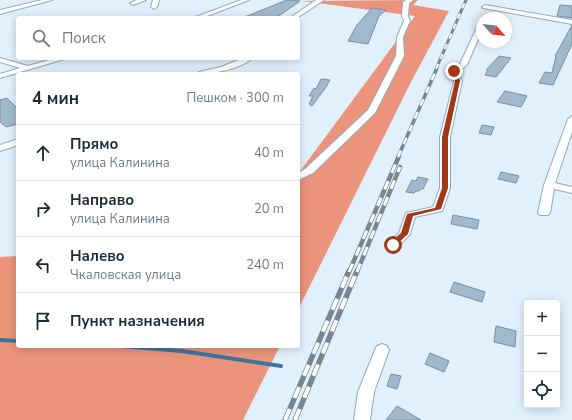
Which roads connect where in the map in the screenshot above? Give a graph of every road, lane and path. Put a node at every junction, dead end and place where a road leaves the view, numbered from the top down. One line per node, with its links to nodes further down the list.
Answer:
1 (49, 0): 10 (street)
2 (143, 0): 8 (street)
3 (156, 0): 9 (street)
4 (246, 0): 11 (street)
5 (321, 0): 12 (street)
6 (410, 0): 24 (street)
7 (486, 0): 13 (street)
8 (133, 3)
9 (154, 7)
10 (0, 12)
11 (202, 16)
12 (296, 16)
13 (572, 22)
14 (476, 36): 28 (street)
15 (0, 60): 18 (street)
16 (57, 60): 18 (street)
17 (244, 60): 19 (street)
18 (29, 68): 20 (street)
19 (210, 72)
20 (0, 76)
21 (572, 119): 25 (street)
22 (16, 143): 23 (street)
23 (0, 148)
24 (300, 176)
25 (549, 185): 26 (street); 27 (street)
26 (572, 190)
27 (544, 213)
28 (393, 245)
29 (382, 350): 30 (street)
30 (362, 420)

